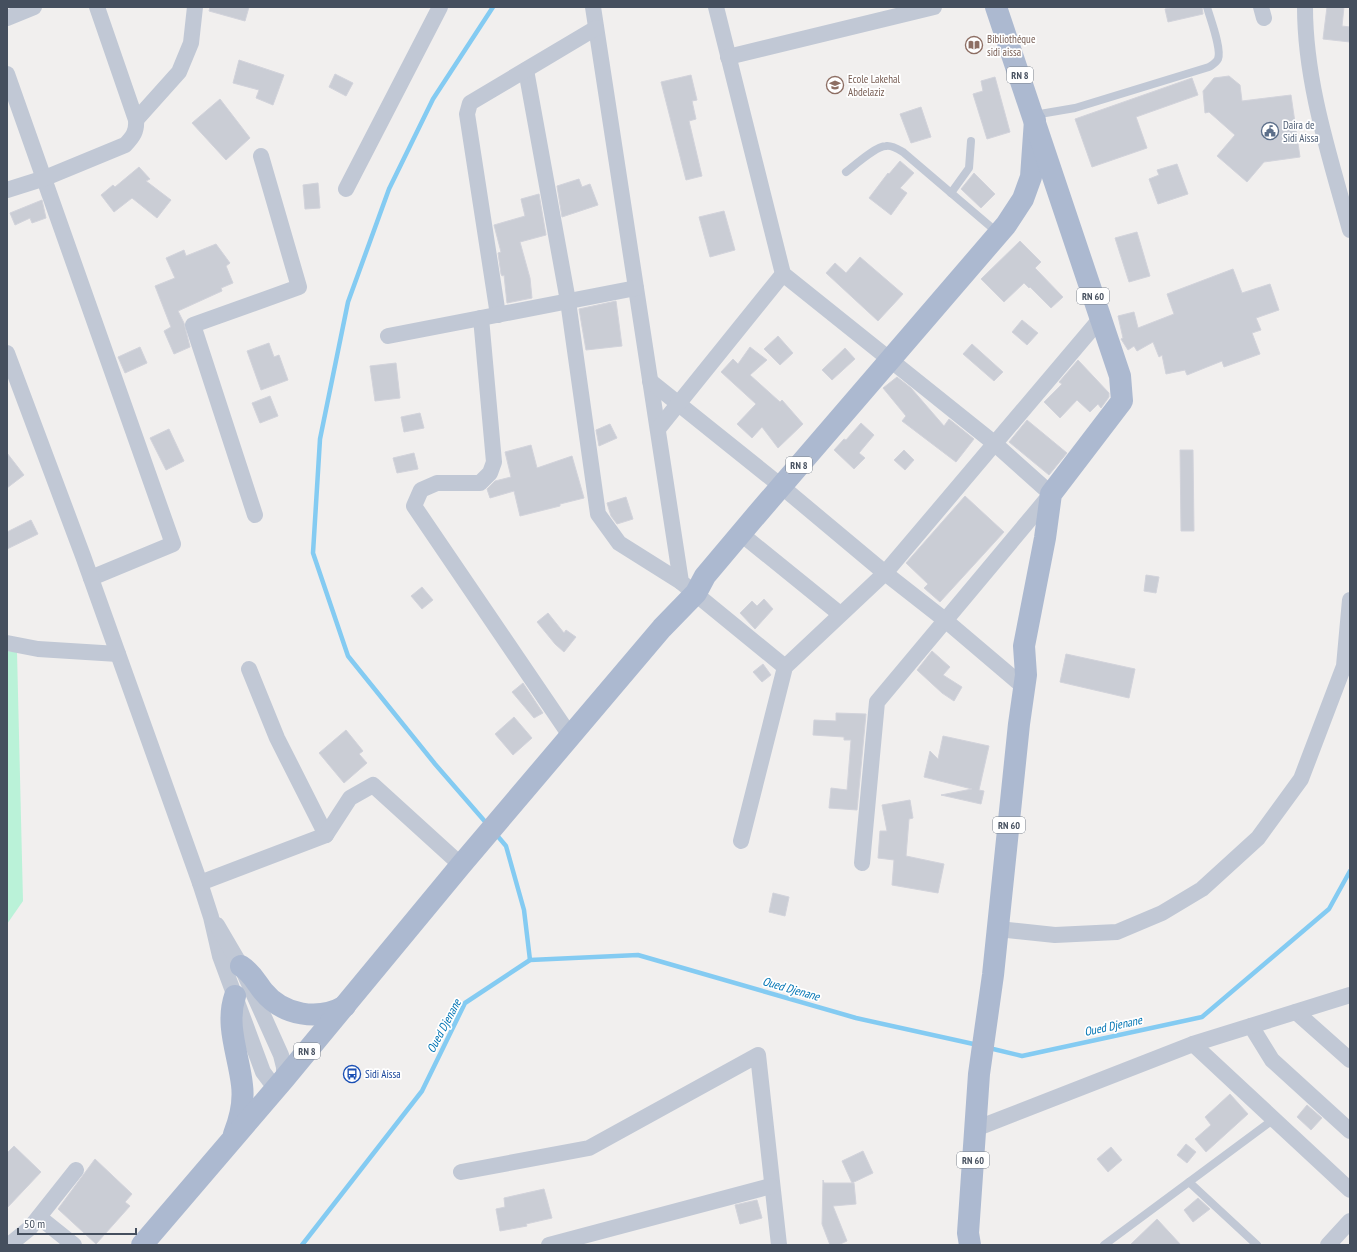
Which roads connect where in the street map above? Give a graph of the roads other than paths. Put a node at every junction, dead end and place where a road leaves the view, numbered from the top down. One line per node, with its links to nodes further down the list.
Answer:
1 (34, 7): 12 (street)
2 (97, 7): 19 (street)
3 (195, 7): 19 (street)
4 (445, 7): 24 (street)
5 (593, 7): 13 (street)
6 (716, 7): 15 (street)
7 (934, 7): 15 (street)
8 (996, 7): 14 (main road)
9 (1006, 7): 14 (main road, RN 8)
10 (1207, 7): 18 (lane)
11 (1305, 7): 27 (street)
12 (7, 18)
13 (596, 28): 16 (street); 30 (street)
14 (1004, 30): 18 (main road, RN 8)
15 (728, 57): 29 (street)
16 (526, 70): 31 (street); 32 (street)
17 (7, 74): 23 (street)
18 (1035, 118): 28 (main road, RN 8); 34 (main road, RN 60)
19 (136, 120): 23 (street)
20 (971, 141): 26 (lane)
21 (261, 156): 45 (street)
22 (846, 172): 26 (lane)
23 (45, 178): 25 (street); 48 (street)
24 (346, 189)
25 (7, 190)
26 (952, 193): 28 (lane)
27 (1350, 230)
28 (999, 234): 37 (main road, RN 8)
29 (783, 274): 37 (street); 39 (street)
30 (636, 288): 31 (street); 38 (street)
31 (568, 301): 32 (street); 49 (street)
32 (498, 315): 33 (street)
33 (481, 318): 35 (street); 58 (street)
34 (1101, 318): 41 (street); 42 (main road, RN 60)
35 (388, 336)
36 (7, 353): 48 (street)
37 (891, 359): 41 (street); 43 (main road, RN 8)
38 (650, 381): 39 (street); 40 (street)
39 (680, 402): 40 (street); 43 (street)
40 (658, 429): 49 (street)
41 (994, 444): 44 (street); 47 (street)
42 (1075, 461): 44 (main road); 57 (main road, RN 60)
43 (781, 486): 46 (main road, RN 8); 47 (street)
44 (1051, 494): 52 (street); 57 (main road)
45 (255, 515)
46 (740, 533): 49 (main road, RN 8); 51 (street)
47 (885, 573): 51 (street); 52 (street)
48 (91, 578): 54 (street)
49 (689, 588): 55 (street); 58 (main road, RN 8)
50 (1350, 600): 65 (street)
51 (840, 614): 55 (street)
52 (945, 620): 57 (street); 62 (street)
53 (7, 643): 54 (street)
54 (118, 654): 63 (street)
55 (785, 667): 60 (street)
56 (249, 669): 59 (street)
57 (1025, 681): 65 (main road, RN 60)
58 (571, 737): 61 (main road, RN 8)
59 (326, 835): 61 (street); 63 (street)
60 (741, 841)
61 (466, 860): 69 (main road, RN 8)
62 (862, 863)
63 (200, 883): 64 (street)
64 (211, 917): 66 (street); 68 (street)
65 (998, 929): 76 (main road, RN 60)
66 (241, 966): 69 (main road); 74 (street)
67 (1350, 995): 70 (street)
68 (235, 996): 74 (street); 78 (main road)
69 (345, 1006): 74 (main road, RN 8)
70 (1296, 1012): 71 (street); 73 (street)
71 (1251, 1026): 72 (street); 77 (street)
72 (1194, 1044): 75 (street); 76 (street)
73 (1350, 1060)
74 (280, 1083): 78 (main road, RN 8)
75 (1274, 1119): 81 (lane); 83 (street)
76 (975, 1129): 91 (main road, RN 60)
77 (1350, 1131)
78 (230, 1142): 88 (main road, RN 8)
79 (76, 1170): 84 (street)
80 (461, 1172): 82 (street)
81 (1189, 1182): 92 (lane); 93 (lane)
82 (771, 1186): 89 (street); 90 (street)
83 (1350, 1190)
84 (39, 1217): 86 (street); 87 (street)
85 (1350, 1221): 94 (street)
86 (9, 1245)
87 (74, 1245)
88 (142, 1245)
89 (549, 1245)
90 (779, 1245)
91 (970, 1245)
92 (1104, 1245)
93 (1256, 1245)
94 (1328, 1245)

